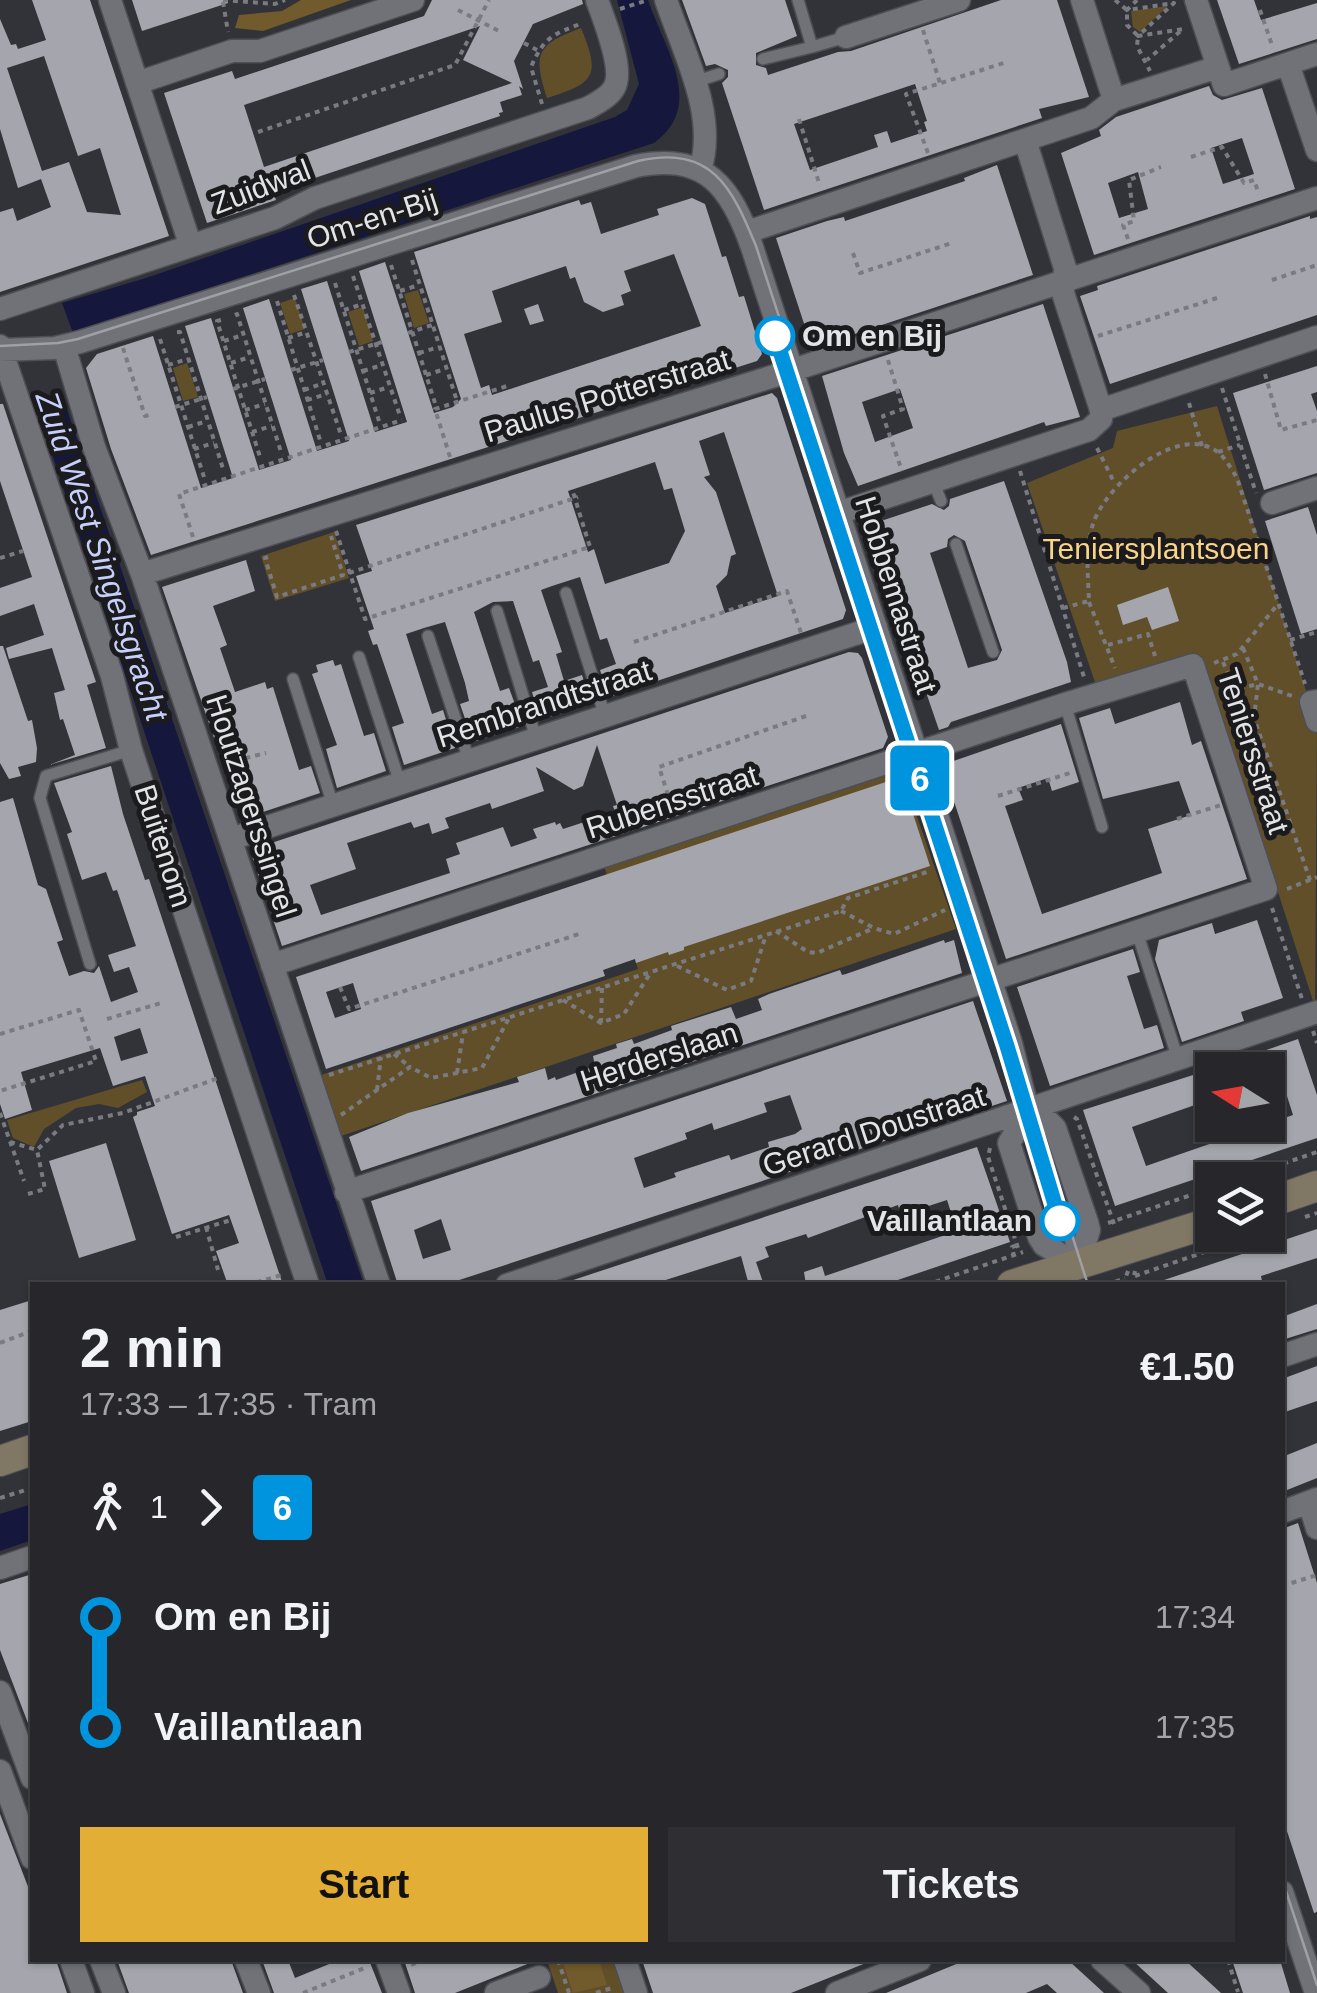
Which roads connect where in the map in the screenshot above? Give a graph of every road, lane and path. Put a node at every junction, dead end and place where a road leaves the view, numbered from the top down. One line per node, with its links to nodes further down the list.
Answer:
1 (110, 0): 35 (street)
2 (223, 0): 3 (path); 26 (path)
3 (285, 0)
4 (413, 0): 26 (street)
5 (489, 0): 19 (path)
6 (648, 0): 14 (path)
7 (666, 0): 34 (street)
8 (798, 0): 24 (lane)
9 (959, 0): 15 (street)
10 (1082, 0): 38 (street)
11 (1116, 0): 17 (path)
12 (1137, 0): 17 (path)
13 (1196, 0): 32 (street)
14 (606, 8): 25 (path); 40 (street, Zuidwal)
15 (924, 8): 21 (street); 36 (path)
16 (458, 10): 19 (path)
17 (1127, 10): 22 (path); 22 (path)
18 (1260, 10): 31 (path)
19 (478, 20): 20 (path); 41 (path)
20 (499, 30)
21 (846, 36): 24 (lane)
22 (1138, 36): 29 (path); 29 (path)
23 (524, 43): 25 (path)
24 (812, 46): 28 (lane)
25 (538, 50): 40 (path)
26 (232, 52): 35 (street)
27 (1317, 54): 31 (street)
28 (764, 60)
29 (1147, 60): 37 (path)
30 (1006, 62): 36 (path)
31 (1284, 65): 32 (street); 43 (street)
32 (1218, 67): 37 (street)
33 (718, 74): 34 (lane)
34 (693, 82): 46 (street)
35 (138, 83): 53 (street)
36 (940, 83): 47 (path)
37 (1155, 87): 38 (street)
38 (1114, 100): 42 (street)
39 (799, 119): 49 (path)
40 (546, 121): 53 (street, Zuidwal)
41 (258, 132)
42 (1025, 140): 47 (street); 57 (street)
43 (1317, 150)
44 (1191, 157): 50 (path)
45 (1161, 167): 55 (path)
46 (700, 170): 51 (street, Hobbemastraat); 66 (street, Om-en-Bij)
47 (934, 171): 49 (street)
48 (1317, 198): 50 (street, Paulus Potterstraat)
49 (827, 207): 51 (street)
50 (1266, 215): 55 (street, Paulus Potterstraat)
51 (746, 232): 90 (street, Hobbemastraat)
52 (952, 243): 54 (path)
53 (190, 244): 63 (street, Zuidwal)
54 (853, 253)
55 (1134, 257): 57 (street, Paulus Potterstraat)
56 (1317, 265): 58 (path)
57 (1063, 280): 72 (street, Paulus Potterstraat); 75 (street)
58 (1272, 280)
59 (420, 285): 60 (path); 60 (path); 65 (path)
60 (400, 291): 68 (path)
61 (1217, 298): 75 (path)
62 (364, 304): 64 (path); 64 (path); 74 (path)
63 (0, 309)
64 (344, 310): 78 (path)
65 (432, 325): 68 (path); 76 (path)
66 (116, 330): 77 (street, Om-en-Bij); 110 (path)
67 (308, 332): 71 (path); 71 (path); 84 (path)
68 (410, 332): 79 (path)
69 (244, 335): 73 (path); 73 (path); 82 (path)
70 (1317, 337): 80 (street)
71 (288, 338): 89 (path)
72 (882, 340): 90 (street, Paulus Potterstraat); 134 (path)
73 (224, 342): 85 (path)
74 (379, 342): 78 (path); 87 (path)
75 (1079, 342): 112 (street)
76 (440, 346): 79 (path); 88 (path)
77 (60, 347): 81 (street, Om-en-Bij); 145 (street, Houtzagerssingel)
78 (353, 351): 92 (path)
79 (419, 353): 93 (path)
80 (1260, 356): 91 (street); 113 (path)
81 (6, 357): 175 (street, Buitenom)
82 (251, 357): 85 (path); 94 (path)
83 (188, 359): 86 (path); 86 (path); 103 (path)
84 (321, 361): 89 (path); 96 (path)
85 (230, 364): 99 (path)
86 (168, 365): 108 (path)
87 (384, 365): 92 (path); 98 (path)
88 (446, 368): 93 (path); 104 (path)
89 (294, 369): 100 (path)
90 (791, 370): 129 (street, Paulus Potterstraat); 137 (street, Hobbemastraat)
91 (1216, 370): 95 (street); 121 (path)
92 (363, 371): 102 (path)
93 (426, 375): 106 (path)
94 (262, 380): 99 (path); 107 (path)
95 (1182, 382): 112 (street); 122 (path)
96 (324, 383): 100 (path); 101 (path)
97 (507, 386): 129 (path)
98 (390, 387): 102 (path); 142 (path)
99 (236, 388): 109 (path)
100 (304, 390): 105 (path)
101 (328, 393): 105 (path); 118 (path)
102 (370, 393): 114 (path)
103 (204, 398): 108 (path); 111 (path)
104 (456, 398)
105 (307, 400): 119 (path)
106 (435, 403)
107 (266, 404): 109 (path); 115 (path)
108 (178, 406): 116 (path)
109 (245, 410): 117 (path)
110 (149, 415)
111 (208, 420): 116 (path); 120 (path)
112 (1095, 420): 125 (street); 131 (path)
113 (1317, 420)
114 (379, 421)
115 (273, 426): 117 (path); 126 (path)
116 (188, 427): 123 (path)
117 (252, 432): 127 (path)
118 (341, 434)
119 (320, 440)
120 (215, 442): 123 (path); 128 (path)
121 (1240, 445): 124 (path); 136 (path)
122 (1202, 446): 124 (path); 131 (path)
123 (194, 449): 130 (path)
124 (1218, 452): 148 (path)
125 (1014, 454): 134 (street); 149 (path)
126 (282, 455)
127 (262, 460)
128 (224, 472)
129 (456, 476): 138 (street, Paulus Potterstraat)
130 (204, 477)
131 (1116, 486): 147 (path)
132 (1317, 488): 136 (street)
133 (572, 490): 135 (path)
134 (908, 490): 137 (street)
135 (576, 498): 144 (path); 144 (path)
136 (1265, 500)
137 (838, 513): 151 (street, Hobbemastraat)
138 (328, 516): 141 (path); 142 (street, Paulus Potterstraat); 144 (path)
139 (956, 544): 159 (lane)
140 (23, 550): 143 (path)
141 (282, 553)
142 (200, 556): 145 (street, Paulus Potterstraat)
143 (0, 558)
144 (350, 573)
145 (142, 574): 173 (street, Houtzagerssingel)
146 (566, 593): 171 (lane)
147 (1088, 601): 149 (path); 156 (path)
148 (1278, 604): 154 (path); 157 (path)
149 (1062, 608): 166 (path)
150 (497, 612): 174 (lane)
151 (876, 627): 158 (street, Rembrandtstraat); 177 (street, Hobbemastraat)
152 (1317, 632): 154 (path)
153 (428, 636): 178 (lane)
154 (1290, 640): 169 (path)
155 (634, 642): 158 (path)
156 (1108, 645): 161 (path); 164 (path)
157 (1243, 648): 163 (path); 165 (path)
158 (807, 649): 171 (street, Rembrandtstraat)
159 (993, 652)
160 (359, 656): 181 (lane)
161 (1162, 674): 164 (street, Teniersstraat); 167 (street, Teniersstraat)
162 (294, 679): 185 (lane)
163 (1258, 684): 165 (path); 169 (path); 191 (path)
164 (1121, 686): 166 (street, Teniersstraat)
165 (1234, 688): 167 (path)
166 (1090, 696): 168 (street, Rubensstraat)
167 (1204, 698): 184 (street, Teniersstraat)
168 (1064, 704): 177 (street, Rubensstraat); 180 (lane)
169 (1315, 708)
170 (235, 709): 173 (path)
171 (605, 716): 174 (street, Rembrandtstraat)
172 (806, 716): 182 (path)
173 (192, 723): 179 (street, Houtzagerssingel)
174 (536, 738): 178 (street, Rembrandtstraat)
175 (131, 750): 200 (lane); 221 (street, Buitenom)
176 (266, 753): 179 (path)
177 (916, 753): 193 (street, Hobbemastraat); 202 (street, Rubensstraat)
178 (469, 760): 181 (street, Rembrandtstraat)
179 (207, 768): 188 (street, Houtzagerssingel)
180 (1084, 769): 183 (path); 187 (lane)
181 (400, 783): 185 (street, Rembrandtstraat)
182 (668, 794)
183 (998, 796)
184 (1237, 799): 186 (path); 192 (street, Teniersstraat)
185 (333, 805): 188 (street, Rembrandtstraat)
186 (1178, 819)
187 (1102, 827)
188 (231, 839): 202 (street, Houtzagerssingel)
189 (927, 872): 194 (path)
190 (1317, 878): 191 (path)
191 (1310, 880): 192 (path)
192 (1267, 892): 197 (street, Herderslaan); 209 (path)
193 (965, 900): 195 (path); 204 (street, Hobbemastraat)
194 (841, 910): 195 (path); 196 (path)
195 (874, 928): 196 (path)
196 (776, 931): 199 (path)
197 (1137, 932): 204 (street, Herderslaan); 219 (lane)
198 (579, 934): 205 (path)
199 (766, 935): 201 (path); 201 (path)
200 (90, 964)
201 (674, 964): 203 (path)
202 (272, 965): 223 (street, Houtzagerssingel)
203 (651, 972): 206 (path); 212 (path)
204 (990, 980): 227 (street, Hobbemastraat); 236 (street, Herderslaan)
205 (340, 987)
206 (602, 988): 207 (path); 212 (path)
207 (562, 1000): 210 (path); 212 (path)
208 (162, 1003): 211 (path)
209 (1312, 1014): 219 (street, Gerard Doustraat)
210 (509, 1018): 215 (path); 222 (path)
211 (107, 1019)
212 (601, 1023)
213 (92, 1024): 214 (path)
214 (84, 1026): 216 (path); 224 (path)
215 (463, 1032): 217 (path); 222 (path)
216 (0, 1034)
217 (393, 1053): 218 (path); 220 (path)
218 (381, 1057): 223 (path); 225 (path)
219 (1178, 1060): 226 (street, Gerard Doustraat)
220 (410, 1068): 222 (path); 225 (path)
221 (237, 1072): 231 (path); 251 (street, Buitenom)
222 (457, 1073)
223 (310, 1082): 229 (street, Houtzagerssingel)
224 (0, 1090)
225 (377, 1090): 229 (path)
226 (1054, 1102): 227 (street, Gerard Doustraat); 241 (path)
227 (1028, 1111): 243 (street); 246 (street); 250 (lane); 254 (street, Gerard Doustraat)
228 (0, 1113): 230 (path)
229 (325, 1126): 236 (street, Houtzagerssingel)
230 (10, 1142): 231 (path); 234 (path)
231 (37, 1150): 237 (path)
232 (1317, 1152): 233 (path)
233 (1285, 1163)
234 (24, 1182)
235 (1317, 1186): 239 (main road)
236 (346, 1192): 253 (street, Houtzagerssingel)
237 (28, 1194)
238 (1195, 1194): 241 (path)
239 (1285, 1197)
240 (231, 1220): 242 (path)
241 (1114, 1222): 243 (path); 248 (path)
242 (206, 1227): 245 (path); 249 (path)
243 (1089, 1230): 250 (street)
244 (1195, 1230): 248 (main road)
245 (176, 1237)
246 (1044, 1245): 250 (street); 255 (path)
247 (1195, 1249): 248 (path)
248 (1126, 1265): 250 (main road); 257 (path); 258 (path)
249 (218, 1270)
250 (1081, 1274): 256 (main road)
251 (301, 1278): 252 (path)
252 (270, 1282)
253 (377, 1282)
254 (521, 1282)
255 (935, 1282)
256 (1031, 1282)
257 (1109, 1282)
258 (1123, 1282)
259 (30, 1332): 260 (path)
260 (0, 1342)
261 (1317, 1344): 262 (street)
262 (1285, 1355)
263 (30, 1451): 264 (main road)
264 (0, 1460)
265 (30, 1473): 266 (main road)
266 (0, 1482)
267 (30, 1489): 268 (path)
268 (0, 1498)
269 (1313, 1500): 270 (street); 271 (street)
270 (1285, 1511)
271 (1317, 1528)
272 (30, 1558): 273 (street)
273 (0, 1568)
274 (1317, 1575): 275 (path)
275 (1285, 1585)
276 (2, 1703): 278 (street)
277 (0, 1771): 279 (street)
278 (30, 1773)
279 (30, 1853)
280 (1285, 1901): 302 (street)
281 (72, 1962): 292 (street)
282 (102, 1962): 293 (street)
283 (247, 1962): 294 (street)
284 (559, 1962): 298 (path)
285 (626, 1962): 299 (street)
286 (915, 1962): 300 (street)
287 (1104, 1962): 301 (street)
288 (1229, 1962): 291 (path)
289 (386, 1965): 295 (path); 296 (street)
290 (539, 1976): 297 (street)
291 (1238, 1992)
292 (83, 1993)
293 (114, 1993)
294 (259, 1993)
295 (303, 1993)
296 (399, 1993)
297 (496, 1993)
298 (569, 1993)
299 (636, 1993)
300 (838, 1993)
301 (1139, 1993)
302 (1316, 1993)

